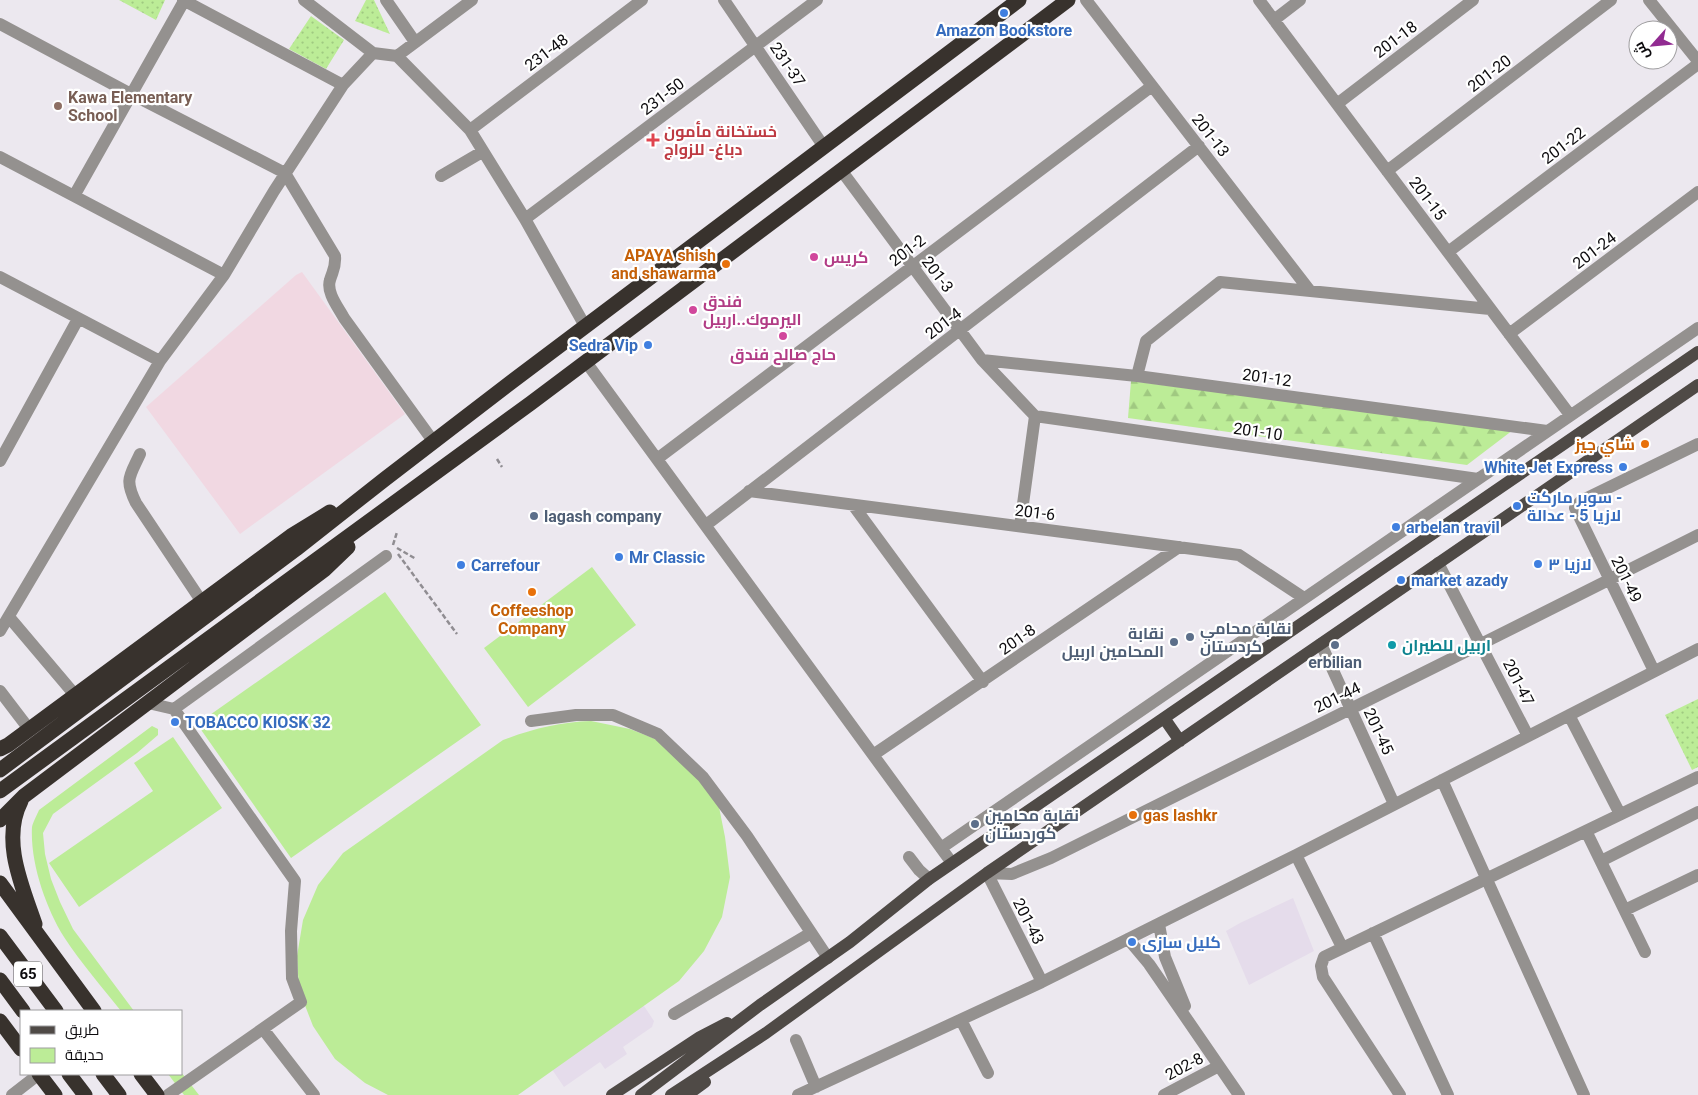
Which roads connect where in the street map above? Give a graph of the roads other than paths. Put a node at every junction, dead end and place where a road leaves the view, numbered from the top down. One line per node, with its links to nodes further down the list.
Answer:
1 (183, 0): 23 (street); 25 (street)
2 (304, 0): 20 (street)
3 (386, 0): 18 (street)
4 (472, 0): 18 (street)
5 (642, 0): 27 (street, 231-48)
6 (724, 0): 19 (street, 231-37)
7 (817, 0): 19 (street, 231-50)
8 (1019, 0): 29 (highway)
9 (1068, 0): 32 (highway)
10 (1086, 0): 24 (street, 201-13)
11 (1259, 0): 16 (street, 201-15)
12 (1300, 0): 16 (street)
13 (1473, 0): 26 (street, 201-18)
14 (1611, 0): 33 (street, 201-20)
15 (1649, 0): 22 (street)
16 (1274, 20): 26 (street, 201-15)
17 (0, 24): 25 (street)
18 (415, 42): 21 (street)
19 (756, 46): 29 (street, 231-37); 38 (street, 231-50)
20 (374, 53): 21 (street); 23 (street)
21 (397, 56): 27 (street)
22 (1698, 62): 39 (street, 201-22)
23 (343, 85): 34 (street)
24 (1152, 86): 28 (street, 201-13); 40 (street, 201-2)
25 (131, 94): 34 (street); 37 (street)
26 (1337, 104): 33 (street, 201-15)
27 (470, 130): 30 (street)
28 (1199, 146): 43 (street, 201-13); 48 (street, 201-4)
29 (824, 147): 46 (highway)
30 (482, 152): 35 (street); 38 (street)
31 (0, 157): 37 (street)
32 (841, 170): 40 (street, 201-3); 53 (highway)
33 (1387, 171): 39 (street, 201-15)
34 (285, 173): 41 (street); 59 (street)
35 (441, 176)
36 (1698, 192): 49 (street, 201-24)
37 (74, 196): 41 (street)
38 (525, 219): 46 (street)
39 (1448, 252): 44 (street, 201-15)
40 (912, 266): 48 (street, 201-3); 62 (street, 201-2)
41 (224, 274): 52 (street)
42 (1, 280): 45 (street)
43 (1310, 290): 44 (street); 54 (street)
44 (1490, 308): 49 (street, 201-15)
45 (78, 319): 52 (street); 63 (street)
46 (585, 326): 59 (highway)
47 (1698, 328): 56 (street)
48 (960, 330): 51 (street, 201-3); 66 (street, 201-4)
49 (1510, 334): 56 (street, 201-15)
50 (1698, 352): 91 (main road)
51 (982, 360): 54 (street, 201-12); 57 (street, 201-3)
52 (160, 361): 78 (street)
53 (586, 362): 62 (street); 67 (highway)
54 (1137, 376): 58 (street, 201-12)
55 (1698, 385): 74 (main road)
56 (1570, 415): 58 (street)
57 (1034, 416): 65 (street, 201-10); 70 (street)
58 (1547, 431): 65 (street)
59 (433, 441): 64 (highway)
60 (1698, 444): 75 (street, 201-49)
61 (140, 454): 77 (street)
62 (657, 459): 69 (street)
63 (0, 461)
64 (384, 479): 77 (highway); 98 (highway)
65 (1478, 479): 76 (street)
66 (749, 491): 68 (street, 201-6); 69 (street, 201-4)
67 (397, 502): 87 (highway); 101 (highway)
68 (853, 504): 70 (street, 201-6); 84 (street)
69 (706, 525): 97 (street)
70 (1020, 526): 72 (street, 201-6)
71 (1698, 535): 75 (street, 201-44)
72 (1179, 547): 76 (street, 201-6); 84 (street, 201-8)
73 (390, 551): 89 (street)
74 (1438, 563): 80 (main road); 81 (street, 201-47)
75 (1609, 580): 81 (street, 201-44); 83 (street, 201-49)
76 (1304, 598): 108 (street)
77 (202, 602): 86 (highway)
78 (8, 617): 79 (street); 86 (street)
79 (0, 631)
80 (1320, 644): 88 (street, 201-45); 95 (main road)
81 (1482, 645): 88 (street, 201-44); 94 (street, 201-47)
82 (1698, 649): 83 (street)
83 (1654, 671): 90 (street)
84 (983, 682): 97 (street, 201-8)
85 (0, 691): 93 (street)
86 (75, 695): 93 (highway)
87 (148, 703): 89 (street); 102 (highway)
88 (1350, 708): 103 (street, 201-45); 113 (street, 201-44)
89 (174, 709): 137 (street)
90 (1569, 715): 94 (street); 105 (street)
91 (1164, 718): 95 (main road); 112 (main road)
92 (531, 721): 120 (street)
93 (29, 729): 96 (highway)
94 (1528, 736): 100 (street)
95 (1180, 741): 113 (main road)
96 (3, 747)
97 (873, 755): 108 (street)
98 (0, 770)
99 (1698, 777): 105 (street)
100 (1442, 780): 103 (street); 116 (street)
101 (0, 792)
102 (24, 796): 106 (highway); 124 (highway)
103 (1394, 804): 109 (street)
104 (1698, 812): 111 (street)
105 (1620, 814): 107 (street)
106 (0, 820)
107 (1586, 830): 111 (street); 116 (street)
108 (941, 848): 112 (street)
109 (1296, 855): 119 (street); 125 (street)
110 (909, 857): 115 (street)
111 (1601, 861): 118 (street)
112 (952, 863): 115 (main road)
113 (987, 873): 129 (street, 201-43); 139 (main road)
114 (1698, 875): 118 (street)
115 (929, 879): 127 (main road)
116 (1485, 879): 121 (street); 166 (street)
117 (0, 883): 124 (highway, 65)
118 (1625, 910): 126 (street)
119 (1159, 924): 123 (street); 138 (street)
120 (811, 933): 127 (street); 134 (street)
121 (1373, 933): 125 (street); 151 (street)
122 (0, 936): 132 (highway, 65)
123 (1128, 939): 129 (street); 138 (street)
124 (40, 940): 133 (highway, 65)
125 (1342, 947): 165 (street)
126 (1645, 952)
127 (828, 958): 130 (main road)
128 (0, 980): 131 (highway, 65)
129 (1042, 982): 135 (street)
130 (760, 1005): 159 (main road); 160 (main road)
131 (22, 1010)
132 (55, 1010)
133 (93, 1010)
134 (674, 1014)
135 (961, 1020): 143 (street); 149 (street)
136 (0, 1021): 141 (highway)
137 (263, 1029): 157 (street); 158 (street)
138 (1195, 1032): 142 (street)
139 (766, 1033): 150 (main road); 161 (main road)
140 (796, 1040): 149 (street)
141 (20, 1049)
142 (1219, 1066): 163 (street, 202-8); 164 (street)
143 (988, 1072)
144 (38, 1075): 152 (street)
145 (40, 1075): 153 (highway)
146 (70, 1075): 154 (highway)
147 (104, 1075): 155 (highway)
148 (142, 1075): 156 (highway)
149 (816, 1087): 162 (street)
150 (693, 1093)
151 (1443, 1093)
152 (12, 1095)
153 (55, 1095)
154 (85, 1095)
155 (119, 1095)
156 (157, 1095)
157 (168, 1095)
158 (314, 1095)
159 (612, 1095)
160 (641, 1095)
161 (671, 1095)
162 (798, 1095)
163 (1164, 1095)
164 (1239, 1095)
165 (1400, 1095)
166 (1584, 1095)

